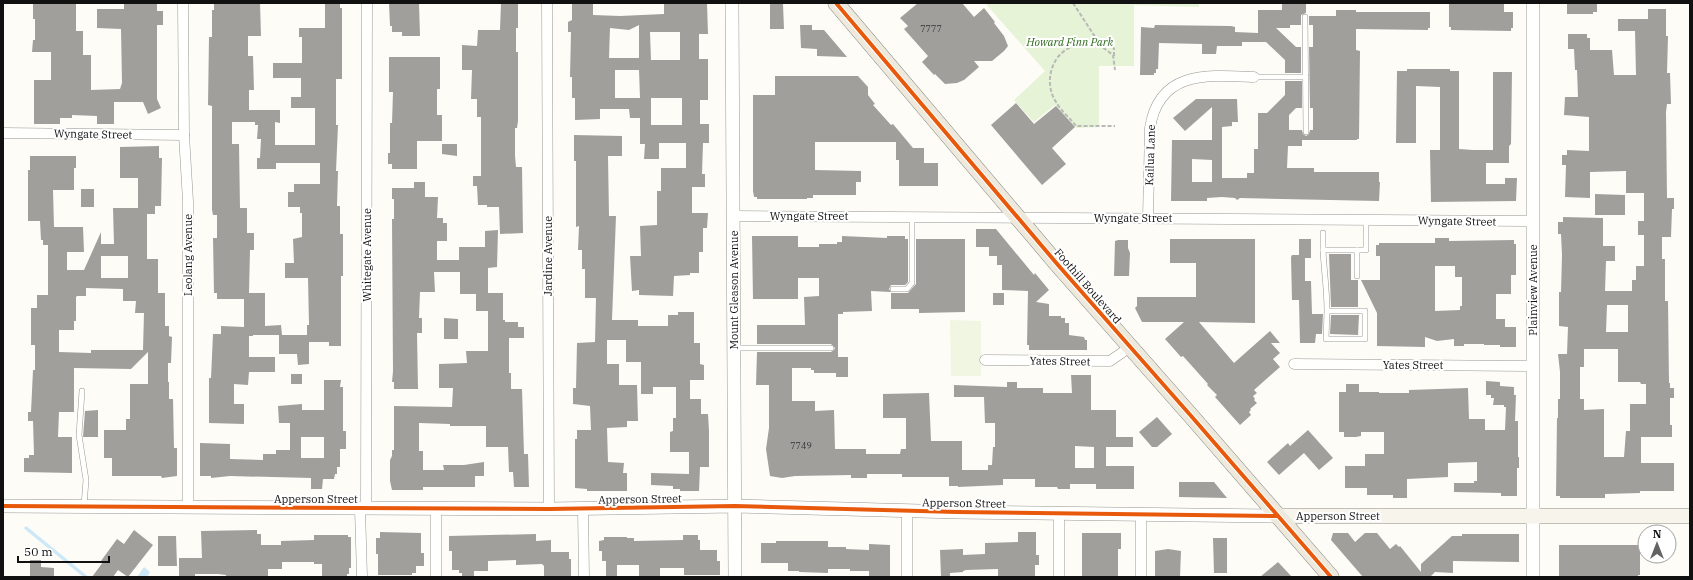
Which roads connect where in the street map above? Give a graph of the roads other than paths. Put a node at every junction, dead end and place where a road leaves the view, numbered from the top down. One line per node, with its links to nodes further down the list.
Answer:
1 (183, 3): 12 (street, Leolang Avenue)
2 (367, 3): 36 (street, Whitegate Avenue)
3 (547, 3): 38 (street, Jardine Avenue)
4 (732, 3): 13 (street, Mount Gleason Avenue)
5 (836, 3): 15 (main road, Foothill Boulevard)
6 (1533, 3): 18 (street, Plainview Avenue)
7 (1305, 17): 9 (lane)
8 (1254, 77): 9 (lane); 16 (street, Kailua Lane)
9 (1306, 77): 10 (lane)
10 (1306, 132)
11 (3, 133): 12 (street, Wyngate Street)
12 (184, 135): 35 (street, Leolang Avenue)
13 (733, 216): 14 (street, Wyngate Street); 26 (street, Mount Gleason Avenue)
14 (912, 217): 15 (street, Wyngate Street); 23 (lane)
15 (1018, 218): 16 (street, Wyngate Street); 25 (main road, Foothill Boulevard)
16 (1148, 218): 17 (street, Wyngate Street)
17 (1366, 220): 18 (street, Wyngate Street); 21 (lane)
18 (1533, 222): 30 (street, Plainview Avenue)
19 (1323, 233): 20 (lane)
20 (1323, 250): 21 (lane); 24 (lane)
21 (1357, 250): 22 (lane)
22 (1357, 276)
23 (893, 289)
24 (1327, 311): 24 (lane)
25 (1130, 347): 28 (street, Yates Street); 44 (main road, Foothill Boulevard)
26 (734, 348): 27 (lane); 33 (street, Mount Gleason Avenue)
27 (831, 348)
28 (985, 360)
29 (1294, 364): 30 (street, Yates Street)
30 (1533, 366): 43 (street, Plainview Avenue)
31 (82, 391): 34 (lane)
32 (3, 506): 34 (street, Apperson Street)
33 (735, 506): 39 (street, Apperson Street); 40 (street, Apperson Street); 49 (street, Mount Gleason Avenue)
34 (84, 507): 35 (street, Apperson Street)
35 (188, 507): 36 (street, Apperson Street)
36 (363, 508): 37 (street, Apperson Street); 46 (street, Whitegate Avenue)
37 (436, 508): 38 (street, Apperson Street); 47 (street)
38 (549, 509): 39 (street, Apperson Street)
39 (583, 509): 48 (street)
40 (907, 510): 41 (street, Apperson Street); 50 (street)
41 (1059, 513): 42 (street, Apperson Street); 51 (street)
42 (1142, 514): 44 (street, Apperson Street); 52 (street)
43 (1533, 515): 44 (main road, Apperson Street); 45 (main road, Apperson Street); 54 (street, Plainview Avenue)
44 (1277, 516): 53 (main road, Foothill Boulevard)
45 (1690, 516)
46 (362, 577)
47 (436, 577)
48 (584, 577)
49 (735, 577)
50 (907, 577)
51 (1059, 577)
52 (1141, 577)
53 (1331, 577)
54 (1533, 577)

